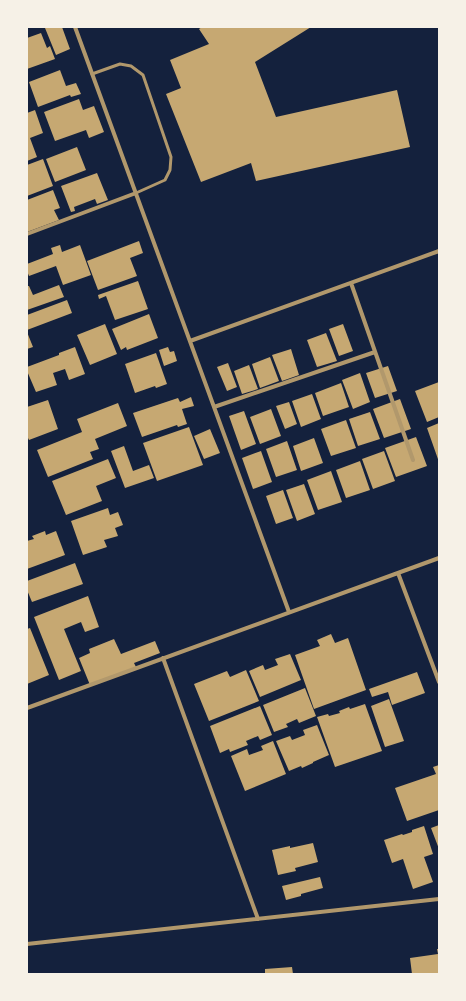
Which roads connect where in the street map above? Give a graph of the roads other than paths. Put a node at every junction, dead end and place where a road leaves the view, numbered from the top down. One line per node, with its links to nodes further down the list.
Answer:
1 (75, 27): 2 (street)
2 (92, 74): 3 (street); 3 (lane)
3 (136, 193): 4 (street); 7 (street)
4 (27, 234)
5 (439, 251): 6 (street)
6 (351, 283): 7 (street); 8 (street)
7 (190, 341): 9 (street)
8 (375, 352): 9 (street); 10 (street)
9 (214, 407): 13 (street)
10 (414, 460)
11 (439, 558): 12 (street)
12 (398, 573): 13 (street); 15 (street)
13 (289, 612): 14 (street)
14 (163, 658): 16 (street); 18 (street)
15 (439, 682)
16 (27, 708)
17 (439, 899): 18 (street)
18 (258, 919): 19 (street)
19 (27, 944)

